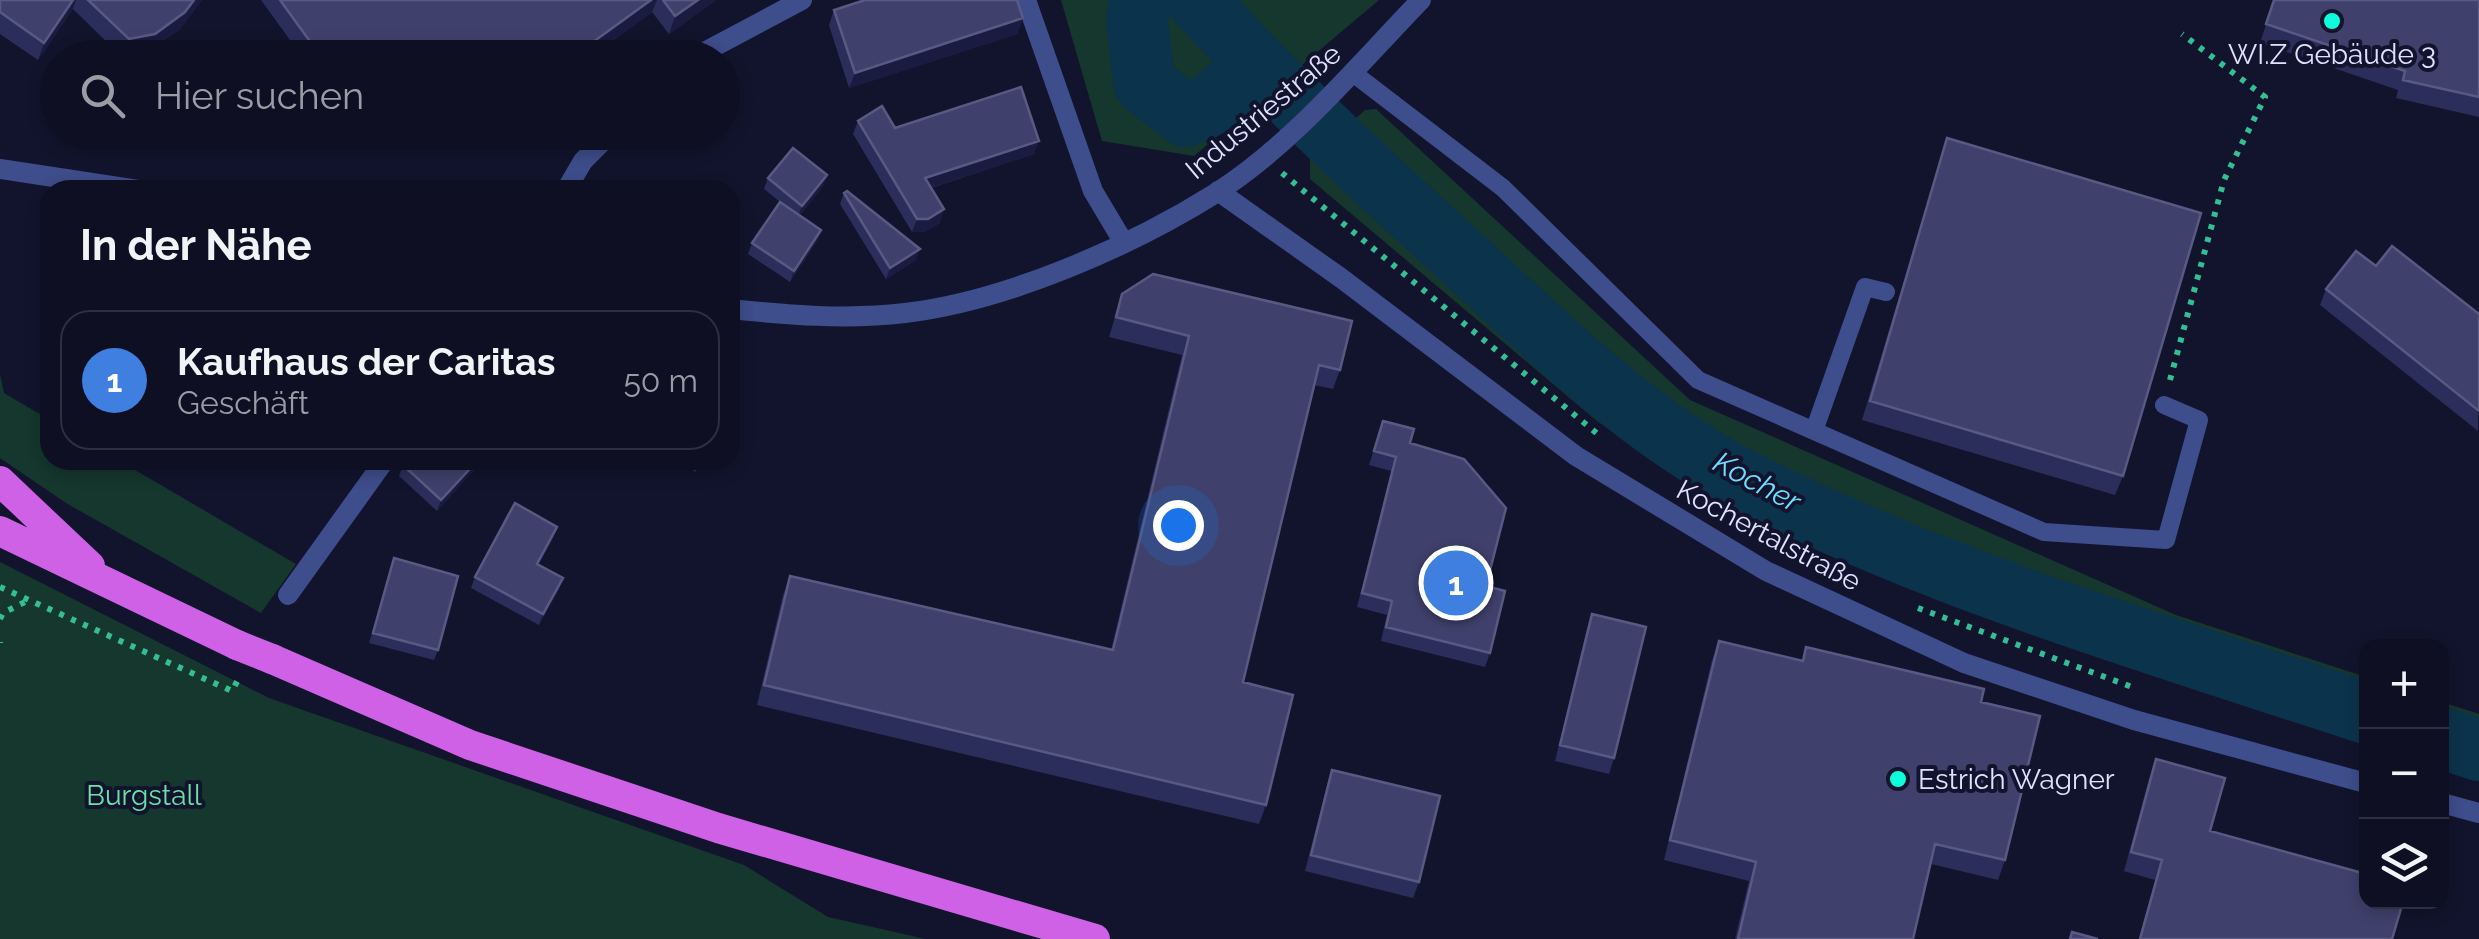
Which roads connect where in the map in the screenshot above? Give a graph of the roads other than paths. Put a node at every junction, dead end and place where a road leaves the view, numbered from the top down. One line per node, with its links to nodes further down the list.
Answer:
1 (802, 0): 4 (street)
2 (1026, 0): 11 (street)
3 (1421, 0): 5 (street, Industriestraße)
4 (728, 40)
5 (1347, 79): 10 (street, Industriestraße); 15 (lane)
6 (594, 150): 9 (street)
7 (0, 169): 8 (street)
8 (72, 180)
9 (572, 180)
10 (1218, 192): 11 (street, Industriestraße); 21 (street, Kochertalstraße)
11 (1124, 243): 13 (street, Industriestraße)
12 (1886, 292): 15 (lane)
13 (740, 311)
14 (2164, 405): 15 (lane)
15 (1814, 431)
16 (378, 470): 20 (street)
17 (0, 481): 19 (highway)
18 (0, 531): 19 (highway)
19 (110, 585): 24 (highway, bridge)
20 (288, 595)
21 (2359, 781)
22 (2449, 805): 23 (street)
23 (2479, 814)
24 (1095, 939)

